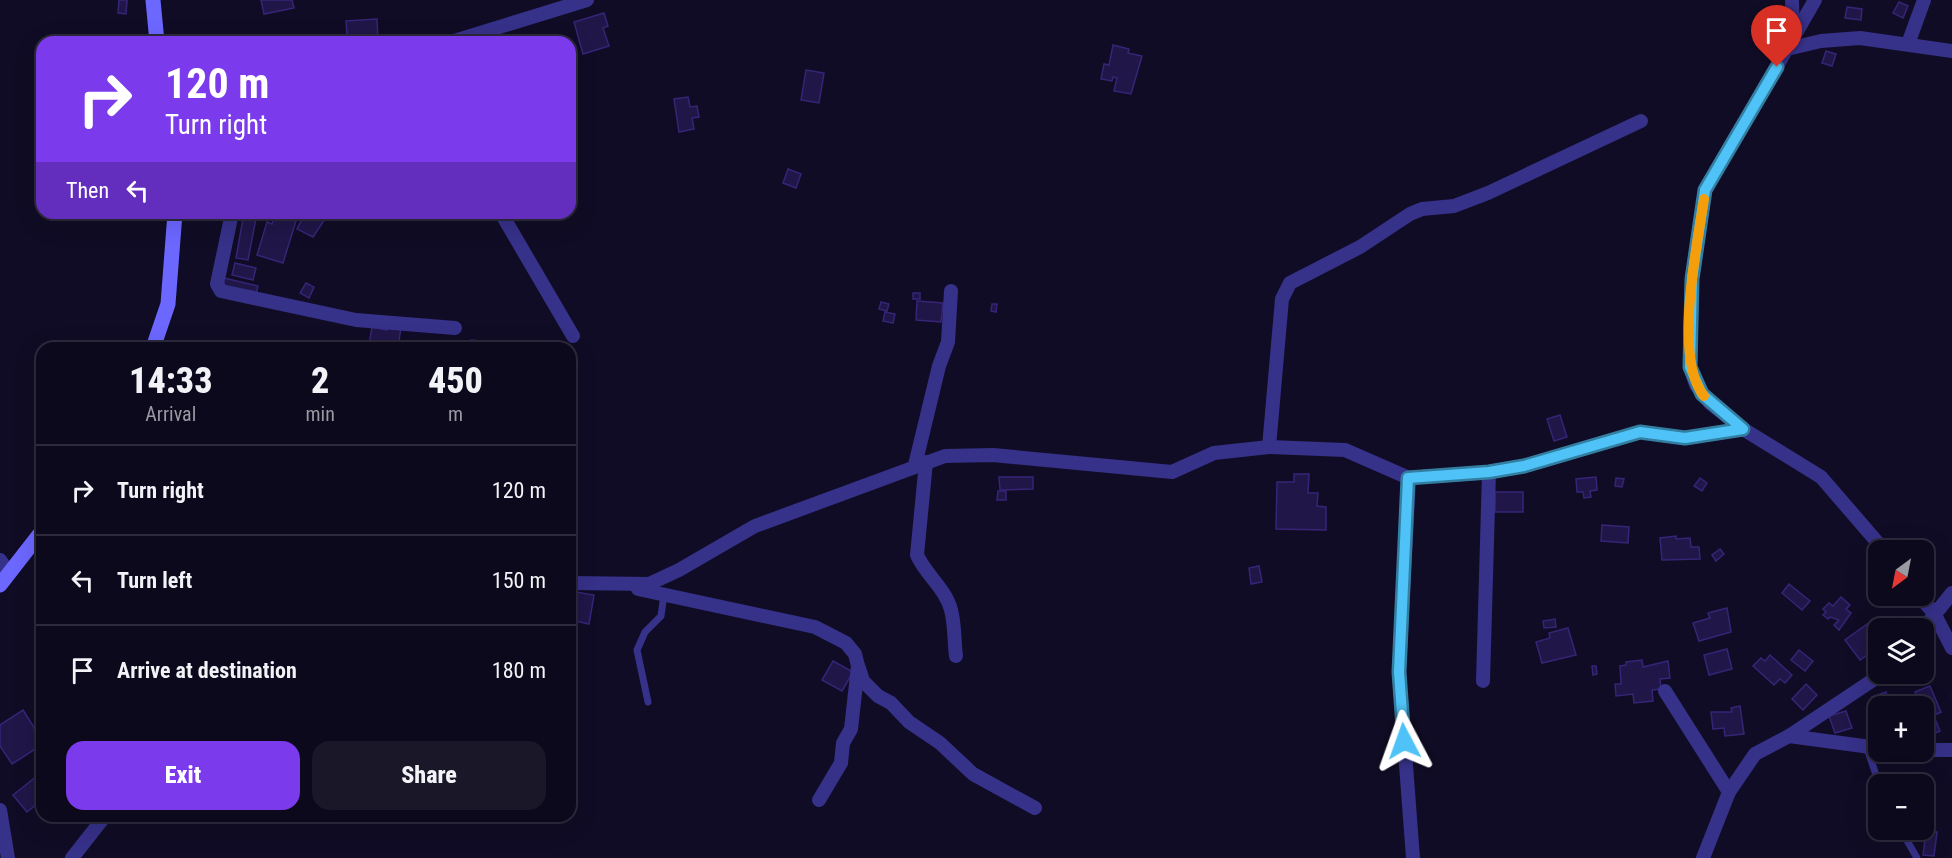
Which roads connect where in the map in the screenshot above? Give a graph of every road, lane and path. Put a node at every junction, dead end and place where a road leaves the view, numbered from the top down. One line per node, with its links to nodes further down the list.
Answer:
1 (153, 0): 6 (street)
2 (587, 0): 7 (street)
3 (1792, 0): 8 (street)
4 (1815, 0): 8 (street)
5 (1924, 0): 9 (street)
6 (156, 36)
7 (470, 36)
8 (1790, 44): 9 (street); 19 (street)
9 (1908, 44): 10 (street)
10 (1952, 51)
11 (1641, 121): 20 (street)
12 (175, 219): 18 (street)
13 (231, 219): 16 (street)
14 (505, 219): 17 (street)
15 (951, 291): 21 (street)
16 (455, 328)
17 (573, 336)
18 (155, 342)
19 (1743, 429): 22 (street); 24 (street)
20 (1269, 447): 21 (street); 23 (street)
21 (921, 464): 29 (street); 36 (street)
22 (1489, 472): 23 (street); 38 (street)
23 (1408, 478): 54 (street)
24 (1875, 540)
25 (35, 549): 27 (street)
26 (0, 560): 27 (street)
27 (5, 579)
28 (576, 583): 29 (street)
29 (614, 586): 30 (street)
30 (664, 593): 37 (street); 41 (lane)
31 (1952, 593): 33 (street)
32 (1928, 606): 33 (street)
33 (1934, 613): 34 (street); 35 (street)
34 (1931, 618)
35 (1952, 648)
36 (956, 657)
37 (858, 666): 47 (street); 48 (street)
38 (1483, 681)
39 (1868, 683): 42 (street)
40 (1665, 691): 46 (street)
41 (648, 702)
42 (1789, 736): 43 (street); 46 (street)
43 (1868, 747)
44 (1934, 750): 45 (street)
45 (1952, 750)
46 (1729, 792): 55 (street)
47 (819, 800)
48 (1035, 808)
49 (0, 810): 52 (street)
50 (100, 822): 53 (street)
51 (1907, 840): 56 (lane)
52 (8, 858)
53 (72, 858)
54 (1413, 858)
55 (1703, 858)
56 (1917, 858)

